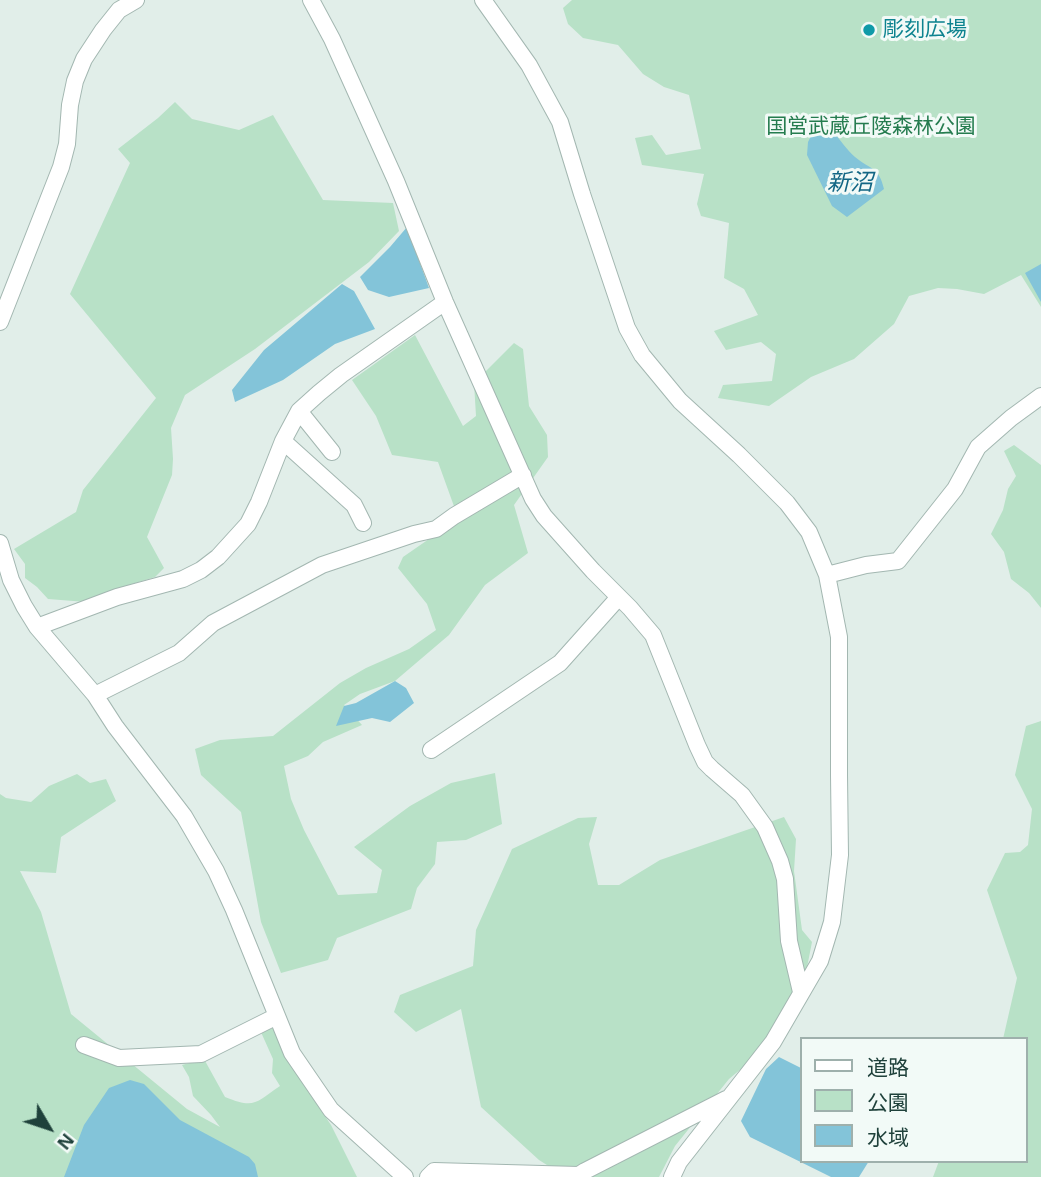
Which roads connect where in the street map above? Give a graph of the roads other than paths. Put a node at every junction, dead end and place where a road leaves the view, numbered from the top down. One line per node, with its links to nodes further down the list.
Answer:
1 (136, 0): 5 (street)
2 (311, 0): 4 (street)
3 (483, 0): 15 (street)
4 (445, 302): 7 (street); 10 (street)
5 (0, 322)
6 (1041, 396): 15 (street)
7 (299, 411): 8 (street); 9 (street)
8 (283, 441): 12 (street); 17 (street)
9 (332, 452)
10 (523, 475): 11 (street); 16 (street)
11 (454, 516): 13 (street); 18 (street)
12 (363, 523)
13 (430, 523)
14 (0, 543): 17 (street)
15 (827, 575): 20 (street)
16 (619, 597): 19 (street); 20 (street)
17 (37, 627): 18 (street)
18 (95, 695): 21 (street)
19 (431, 750)
20 (801, 992): 23 (street)
21 (277, 1016): 22 (street); 25 (street)
22 (84, 1045)
23 (732, 1096): 24 (street); 27 (street)
24 (577, 1176): 26 (street)
25 (404, 1177)
26 (428, 1177)
27 (672, 1177)

